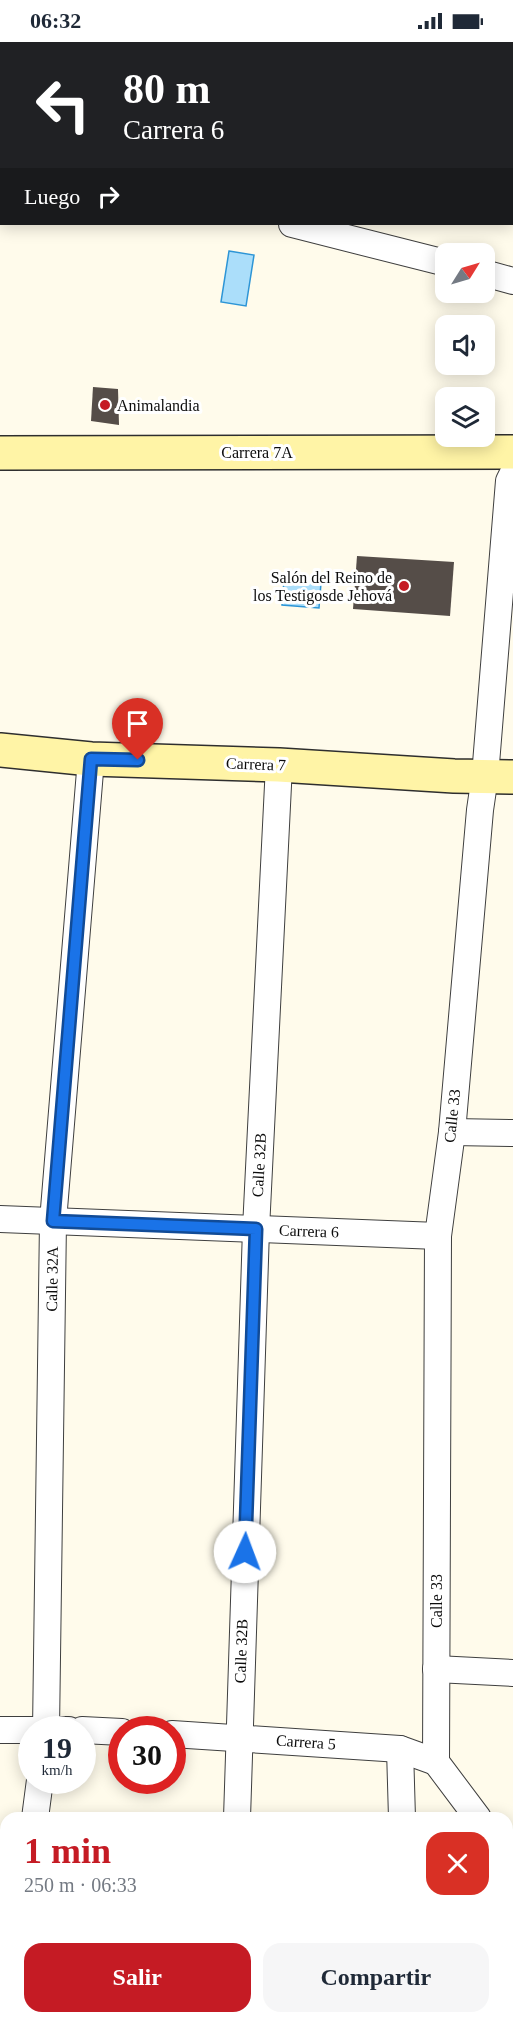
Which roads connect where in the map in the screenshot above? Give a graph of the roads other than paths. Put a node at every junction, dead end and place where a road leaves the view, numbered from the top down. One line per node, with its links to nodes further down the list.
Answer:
1 (296, 225): 2 (street)
2 (435, 260)
3 (495, 276): 4 (street)
4 (513, 281)
5 (513, 452): 6 (street, Carrera 7A)
6 (0, 453)
7 (513, 473): 11 (street, Calle 33)
8 (0, 750): 9 (street, Carrera 7)
9 (91, 759): 10 (street, Carrera 7); 15 (street, Calle 32A)
10 (279, 765): 11 (street, Carrera 7); 16 (street, Calle 32B)
11 (499, 777): 12 (street, Calle 33)
12 (452, 1132): 13 (street); 17 (street, Calle 33)
13 (513, 1133)
14 (0, 1219): 15 (street, Carrera 6)
15 (53, 1221): 16 (street, Carrera 6); 20 (street, Calle 32A)
16 (256, 1229): 17 (street, Carrera 6); 24 (street, Calle 32B)
17 (438, 1236): 18 (street, Calle 33)
18 (435, 1669): 19 (street); 26 (street, Calle 33)
19 (513, 1673)
20 (54, 1716)
21 (0, 1730): 22 (street)
22 (18, 1730)
23 (186, 1735): 24 (street, Carrera 5)
24 (238, 1737): 25 (street, Carrera 5); 29 (street, Calle 32B)
25 (400, 1749): 26 (street, Carrera 5); 30 (street)
26 (436, 1762): 31 (street)
27 (38, 1794): 28 (street)
28 (36, 1812)
29 (237, 1812)
30 (402, 1812)
31 (474, 1812)

